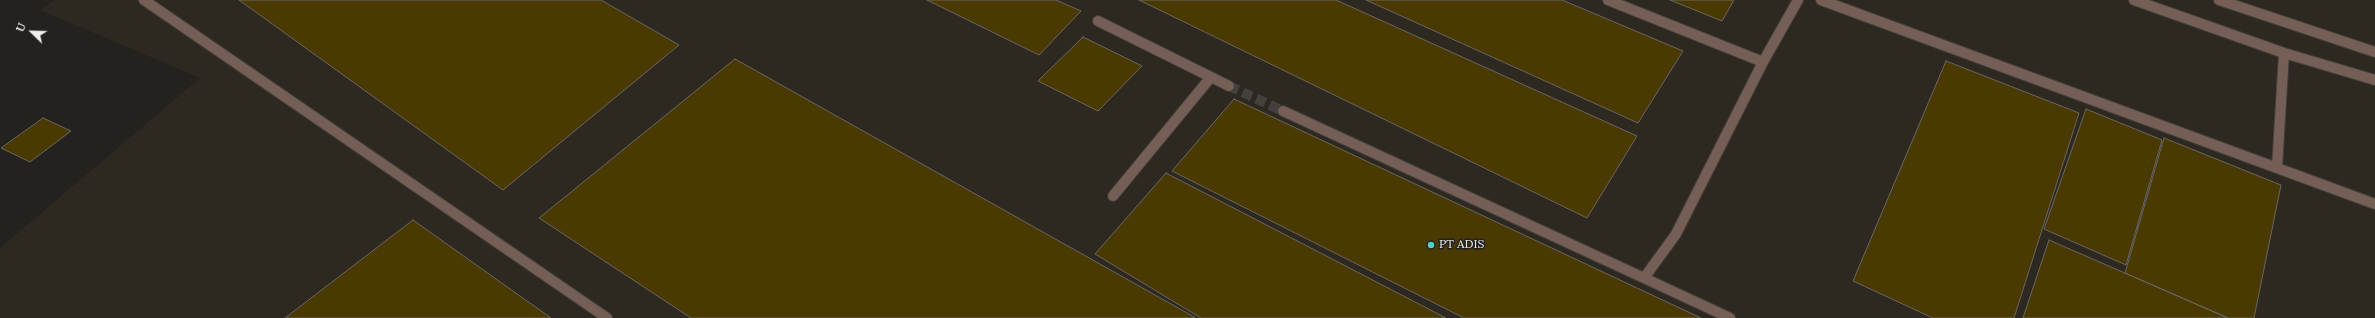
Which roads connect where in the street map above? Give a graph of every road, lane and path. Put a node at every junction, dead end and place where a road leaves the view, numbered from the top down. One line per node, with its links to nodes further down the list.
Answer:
1 (144, 0): 19 (lane)
2 (1608, 0): 10 (lane)
3 (1798, 0): 10 (lane)
4 (1821, 0): 15 (lane)
5 (2134, 0): 9 (lane)
6 (2219, 0): 8 (lane)
7 (1098, 21): 11 (lane)
8 (2375, 52)
9 (2284, 53): 12 (lane); 15 (lane)
10 (1763, 62): 18 (lane)
11 (1211, 76): 13 (lane); 16 (lane)
12 (2375, 80)
13 (1229, 86)
14 (1283, 112): 18 (lane)
15 (2277, 168): 17 (lane)
16 (1113, 196)
17 (2375, 204)
18 (1644, 278): 20 (lane)
19 (607, 318)
20 (1730, 318)

